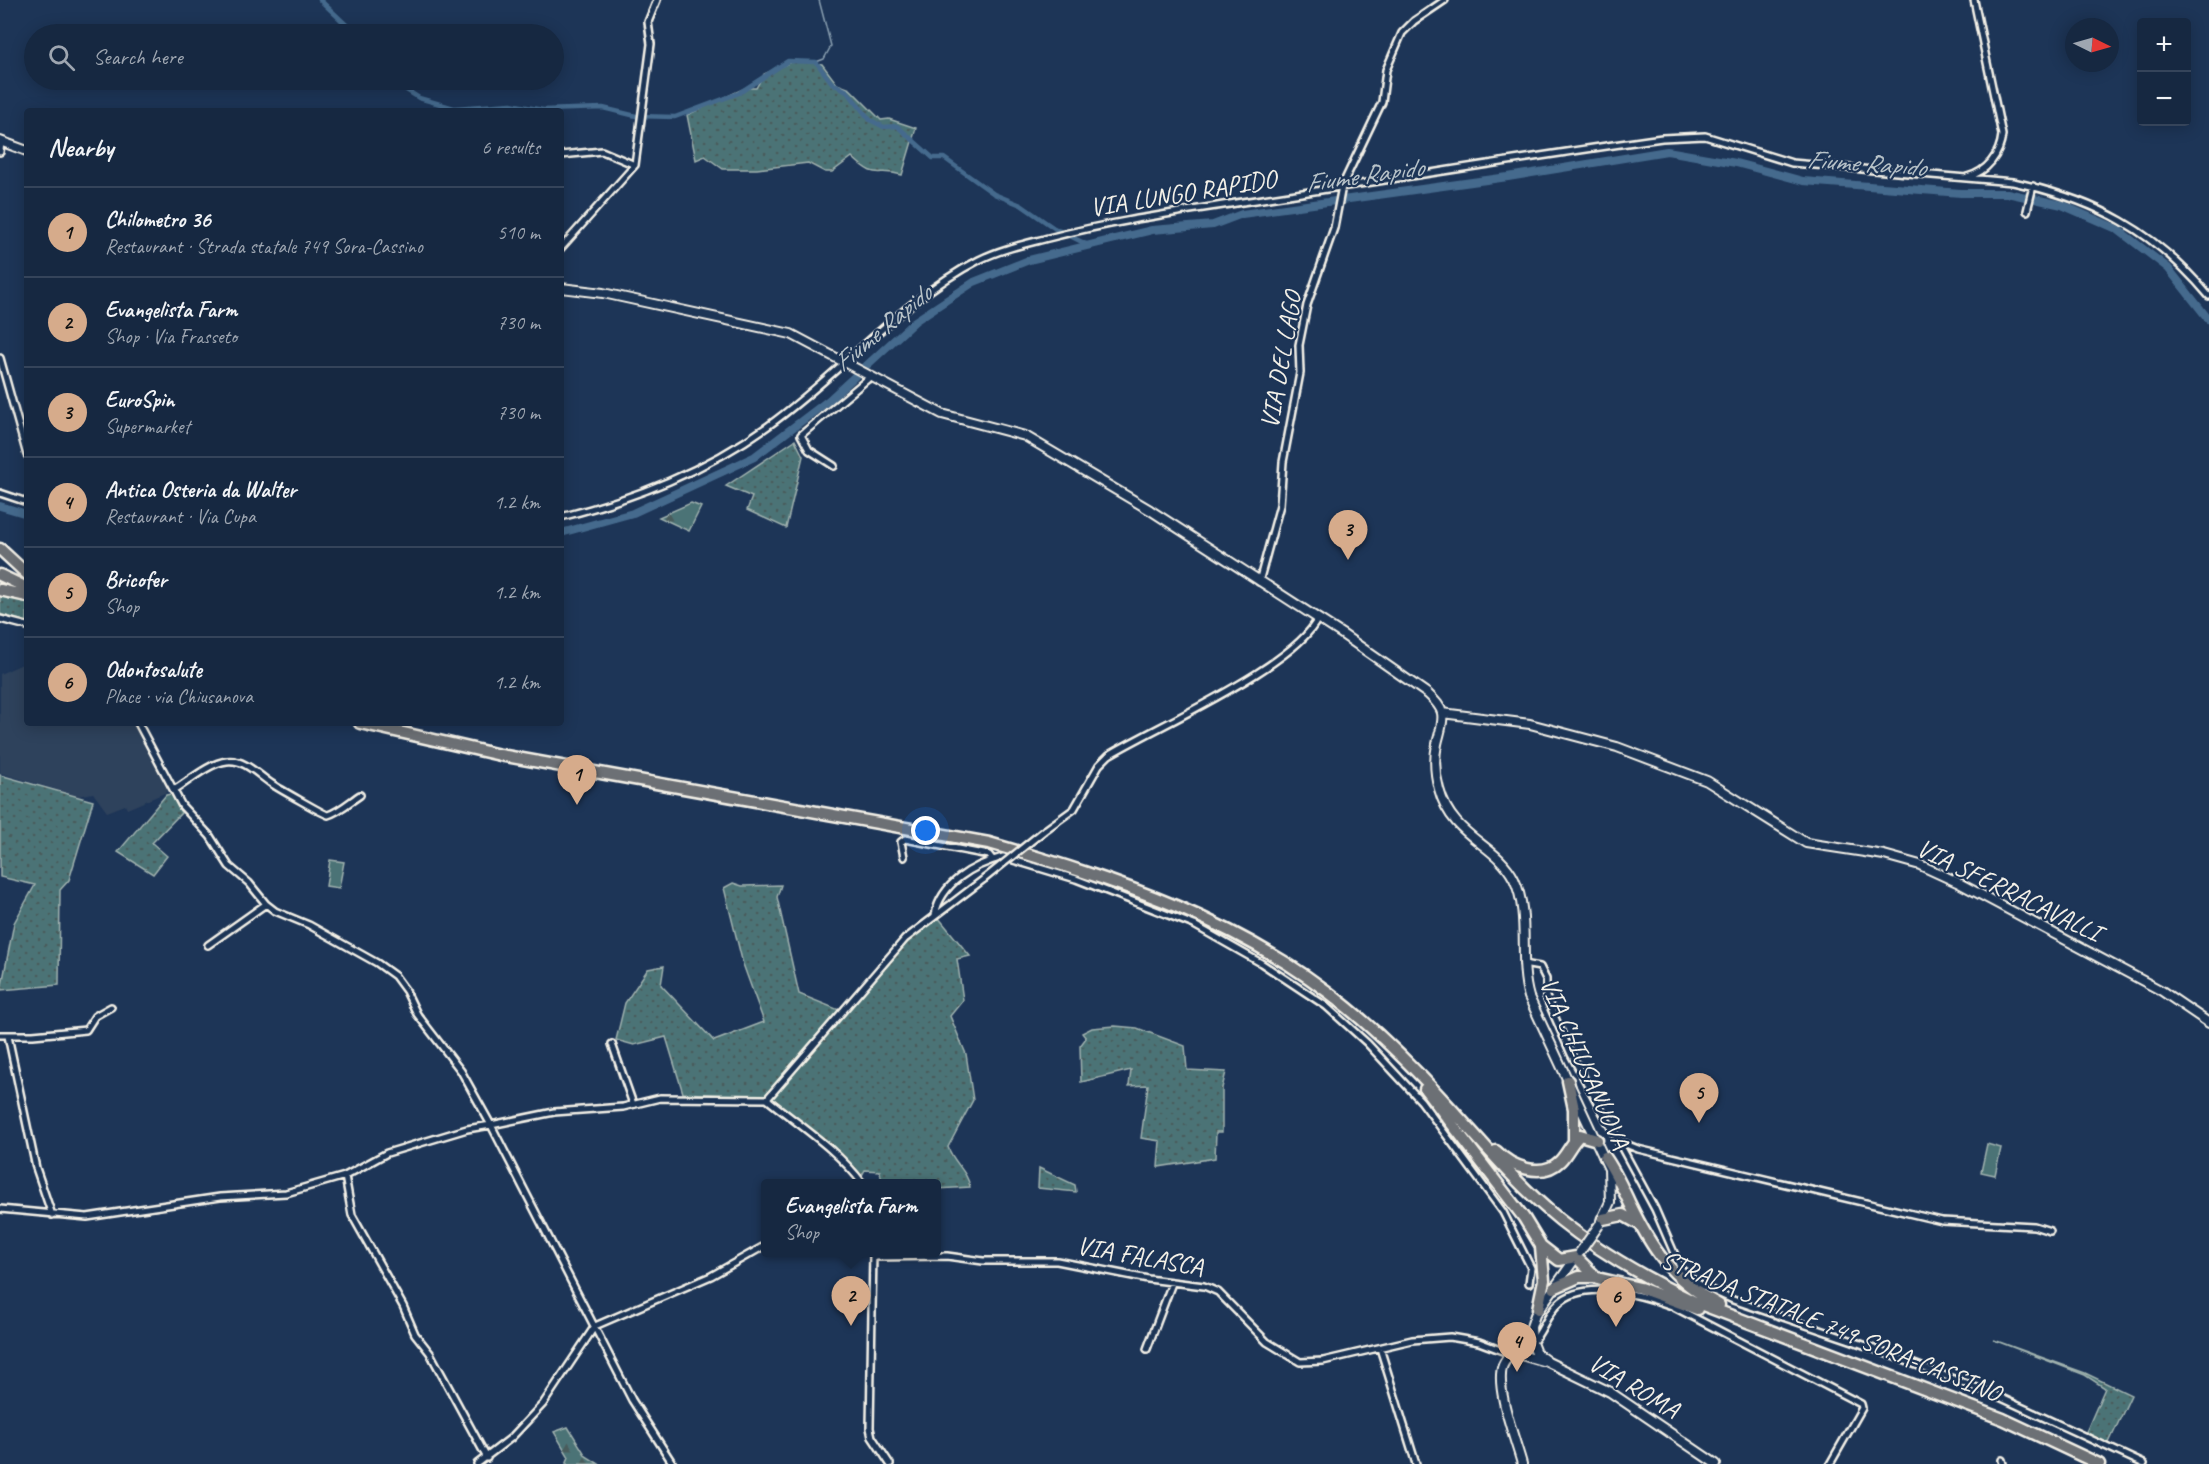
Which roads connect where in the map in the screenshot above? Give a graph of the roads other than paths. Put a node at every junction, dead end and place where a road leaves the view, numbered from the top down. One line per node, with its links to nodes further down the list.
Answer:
1 (657, 0): 8 (street)
2 (1445, 0): 11 (street, VIA DEL LAGO)
3 (1974, 0): 9 (street)
4 (1, 141): 5 (main road); 6 (street)
5 (24, 150)
6 (0, 152)
7 (564, 155): 8 (street)
8 (635, 165): 13 (street)
9 (1964, 178): 10 (street, VIA LUNGO RAPIDO); 11 (street, VIA LUNGO RAPIDO)
10 (2032, 186): 12 (street); 15 (street, VIA LUNGO RAPIDO)
11 (1341, 190): 17 (street, VIA LUNGO RAPIDO); 27 (street, VIA DEL LAGO)
12 (2027, 210)
13 (564, 245)
14 (564, 288): 17 (main road)
15 (2209, 296)
16 (0, 358): 19 (street)
17 (845, 363): 18 (main road); 23 (street, VIA LUNGO RAPIDO)
18 (867, 376): 20 (street); 27 (main road)
19 (24, 444)
20 (834, 466)
21 (0, 493): 22 (street)
22 (24, 501)
23 (564, 516)
24 (0, 549): 25 (highway)
25 (24, 571)
26 (2, 576): 28 (highway)
27 (1259, 582): 31 (main road)
28 (24, 587)
29 (0, 590): 30 (highway)
30 (24, 595)
31 (1318, 618): 34 (main road); 42 (street, bridge)
32 (0, 619): 33 (street)
33 (24, 625)
34 (1442, 713): 44 (main road, VIA CHIUSANUOVA); 46 (main road, VIA SFERRACAVALLI)
35 (140, 726): 37 (street)
36 (373, 726): 49 (highway, STRADA STATALE 749 SORA-CASSINO)
37 (174, 790): 38 (street); 41 (street)
38 (360, 795)
39 (904, 857): 40 (street)
40 (993, 860): 42 (street); 74 (street)
41 (266, 904): 43 (street); 55 (street)
42 (935, 915): 53 (street)
43 (208, 945)
44 (1522, 964): 52 (main road, VIA CHIUSANUOVA); 58 (street)
45 (111, 1007): 48 (street)
46 (2209, 1023)
47 (0, 1035): 48 (street)
48 (8, 1035): 63 (street)
49 (1379, 1036): 51 (highway, STRADA STATALE 749 SORA-CASSINO); 67 (highway)
50 (612, 1044): 54 (street)
51 (1424, 1079): 57 (highway); 79 (highway, STRADA STATALE 749 SORA-CASSINO)
52 (1569, 1081): 56 (main road, VIA CHIUSANUOVA); 57 (highway)
53 (767, 1099): 54 (street); 61 (street)
54 (633, 1104): 55 (street)
55 (491, 1125): 60 (street); 77 (street)
56 (1597, 1140): 57 (highway); 59 (main road, VIA CHIUSANUOVA)
57 (1574, 1141)
58 (1618, 1141): 66 (street); 94 (street)
59 (1605, 1157): 64 (main road, VIA CHIUSANUOVA); 65 (highway)
60 (345, 1176): 63 (street); 85 (street)
61 (858, 1179)
62 (0, 1209): 63 (street)
63 (52, 1215)
64 (1601, 1222): 65 (highway); 69 (main road, VIA CHIUSANUOVA, bridge)
65 (1639, 1224): 79 (highway)
66 (2050, 1231)
67 (1541, 1246): 69 (highway); 76 (highway)
68 (761, 1247): 77 (street)
69 (1578, 1255): 72 (highway); 75 (main road, VIA CHIUSANUOVA)
70 (941, 1256): 73 (street, VIA FALASCA)
71 (873, 1257): 88 (street)
72 (1597, 1278): 75 (highway); 79 (highway)
73 (1172, 1283): 81 (street, VIA FALASCA); 82 (street)
74 (1529, 1283)
75 (1554, 1288): 76 (main road, VIA CHIUSANUOVA)
76 (1538, 1309): 78 (main road, VIA CHIUSANUOVA)
77 (595, 1326): 85 (street); 87 (street)
78 (1531, 1327): 80 (main road); 83 (main road)
79 (1793, 1340): 93 (highway, STRADA STATALE 749 SORA-CASSINO)
80 (1532, 1343): 83 (main road); 84 (main road, VIA ROMA); 92 (street)
81 (1380, 1348): 83 (street, VIA FALASCA); 89 (street)
82 (1148, 1349)
83 (1513, 1354): 84 (main road); 90 (main road)
84 (1548, 1362): 91 (main road, VIA ROMA)
85 (487, 1458): 86 (street)
86 (477, 1464)
87 (673, 1464)
88 (890, 1464)
89 (1416, 1464)
90 (1522, 1464)
91 (1716, 1464)
92 (1830, 1464)
93 (2099, 1464)
94 (2144, 1464)

